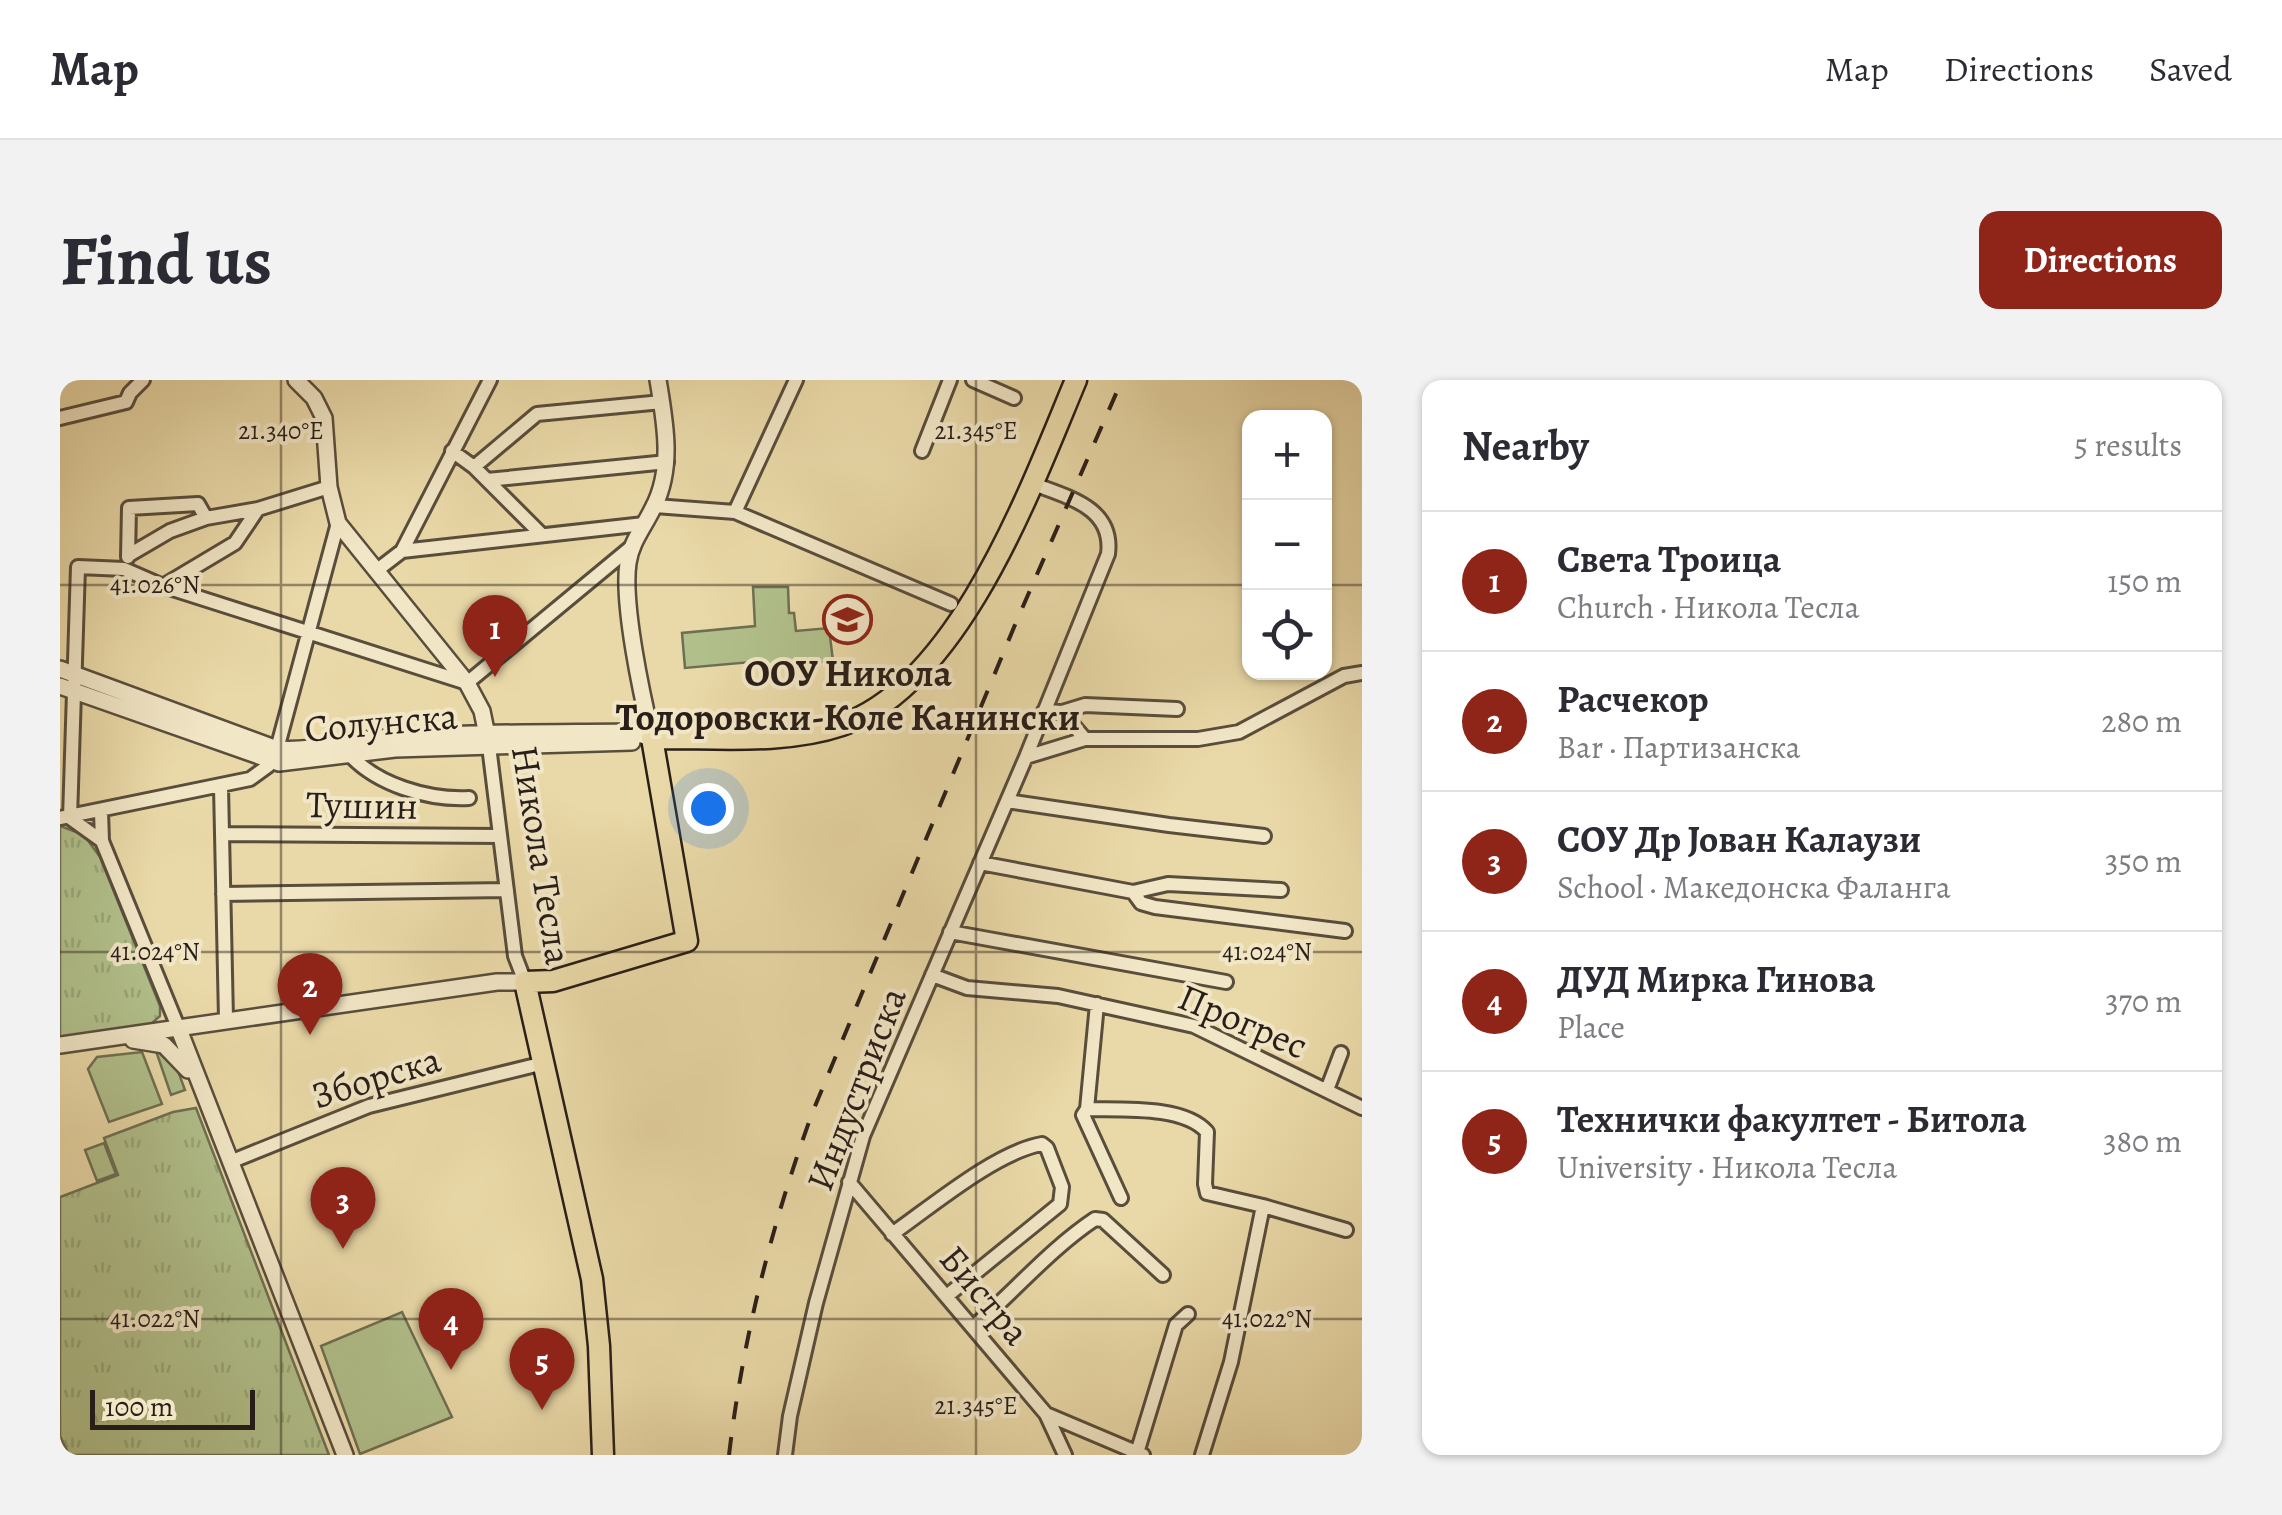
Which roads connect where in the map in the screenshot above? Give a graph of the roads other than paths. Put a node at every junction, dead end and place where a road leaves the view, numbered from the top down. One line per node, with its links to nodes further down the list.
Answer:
1 (143, 380): 11 (street)
2 (296, 380): 18 (street, Никола Тесла)
3 (490, 380): 12 (street)
4 (658, 380): 10 (street)
5 (796, 380): 21 (street)
6 (950, 380): 13 (street)
7 (973, 380): 9 (street)
8 (1076, 380): 17 (main road)
9 (1014, 398)
10 (662, 402): 14 (street); 15 (street)
11 (60, 418)
12 (452, 451): 15 (street); 27 (street)
13 (922, 451)
14 (667, 462): 16 (street); 19 (street)
15 (474, 467): 16 (street)
16 (487, 480): 25 (street)
17 (1031, 483): 39 (street, Индустриска); 41 (main road)
18 (329, 487): 20 (street); 23 (street, Никола Тесла)
19 (655, 506): 21 (street); 24 (street)
20 (258, 510): 22 (street); 32 (street)
21 (736, 512): 33 (street)
22 (206, 518): 28 (street); 28 (street)
23 (338, 523): 31 (street, Никола Тесла); 34 (street)
24 (644, 524): 25 (street); 26 (street)
25 (541, 534): 27 (street)
26 (630, 548): 37 (street); 41 (street)
27 (402, 551): 31 (street)
28 (126, 562): 29 (street); 32 (street)
29 (78, 567): 30 (street); 36 (street)
30 (60, 569)
31 (376, 572): 37 (street, Никола Тесла)
32 (163, 586): 34 (street)
33 (952, 604)
34 (308, 632): 37 (street); 45 (street)
35 (1362, 672): 42 (street)
36 (66, 680): 45 (street, Солунска); 51 (street)
37 (467, 683): 43 (street, Никола Тесла)
38 (1177, 709): 40 (street)
39 (1044, 711): 40 (street); 46 (street, Индустриска)
40 (1062, 712): 42 (street)
41 (652, 738): 43 (street, Солунска); 64 (main road)
42 (1086, 739): 46 (street)
43 (488, 740): 44 (street, Солунска); 45 (street, Солунска); 53 (street, Никола Тесла)
44 (348, 754): 45 (street, Солунска); 48 (street)
45 (274, 755): 47 (street)
46 (1026, 758): 49 (street, Индустриска)
47 (221, 788): 50 (street); 52 (street)
48 (469, 798)
49 (1008, 800): 54 (street); 56 (street, Индустриска)
50 (101, 812): 51 (street); 55 (street)
51 (65, 818): 55 (street)
52 (223, 834): 53 (street, Тушин); 60 (street)
53 (500, 836): 57 (street, Никола Тесла)
54 (1264, 836)
55 (102, 841): 68 (street)
56 (980, 862): 59 (street); 62 (street, Индустриска)
57 (507, 890): 60 (street); 64 (street, Никола Тесла)
58 (1281, 890): 59 (street)
59 (1133, 892): 61 (street)
60 (223, 894): 67 (street)
61 (1345, 930)
62 (950, 932): 63 (street, Индустриска); 65 (street)
63 (932, 976): 66 (street, Прогрес); 78 (street, Индустриска)
64 (524, 982): 67 (street); 72 (main road, Никола Тесла)
65 (1226, 982)
66 (1096, 1004): 74 (street, Прогрес); 76 (street)
67 (226, 1020): 68 (street)
68 (178, 1027): 69 (street); 73 (street)
69 (99, 1039): 70 (street); 73 (street)
70 (60, 1045)
71 (1341, 1053): 74 (street)
72 (544, 1064): 77 (street, Зборска); 90 (main road, Никола Тесла)
73 (198, 1084): 77 (street)
74 (1327, 1090): 75 (street, Прогрес)
75 (1362, 1108)
76 (1087, 1109): 79 (street); 80 (street)
77 (230, 1162): 89 (street)
78 (848, 1182): 82 (street, Бистра); 91 (street, Индустриска)
79 (1121, 1198)
80 (1263, 1206): 81 (street); 93 (street)
81 (1346, 1230)
82 (892, 1234): 84 (street, Бистра); 84 (street)
83 (1163, 1275): 86 (street)
84 (948, 1295): 86 (street, Бистра)
85 (1188, 1314): 88 (street)
86 (973, 1327): 87 (street, Бистра)
87 (1046, 1414): 88 (street, Бистра); 92 (street)
88 (1140, 1454)
89 (345, 1455)
90 (603, 1455)
91 (785, 1455)
92 (1065, 1455)
93 (1202, 1455)

